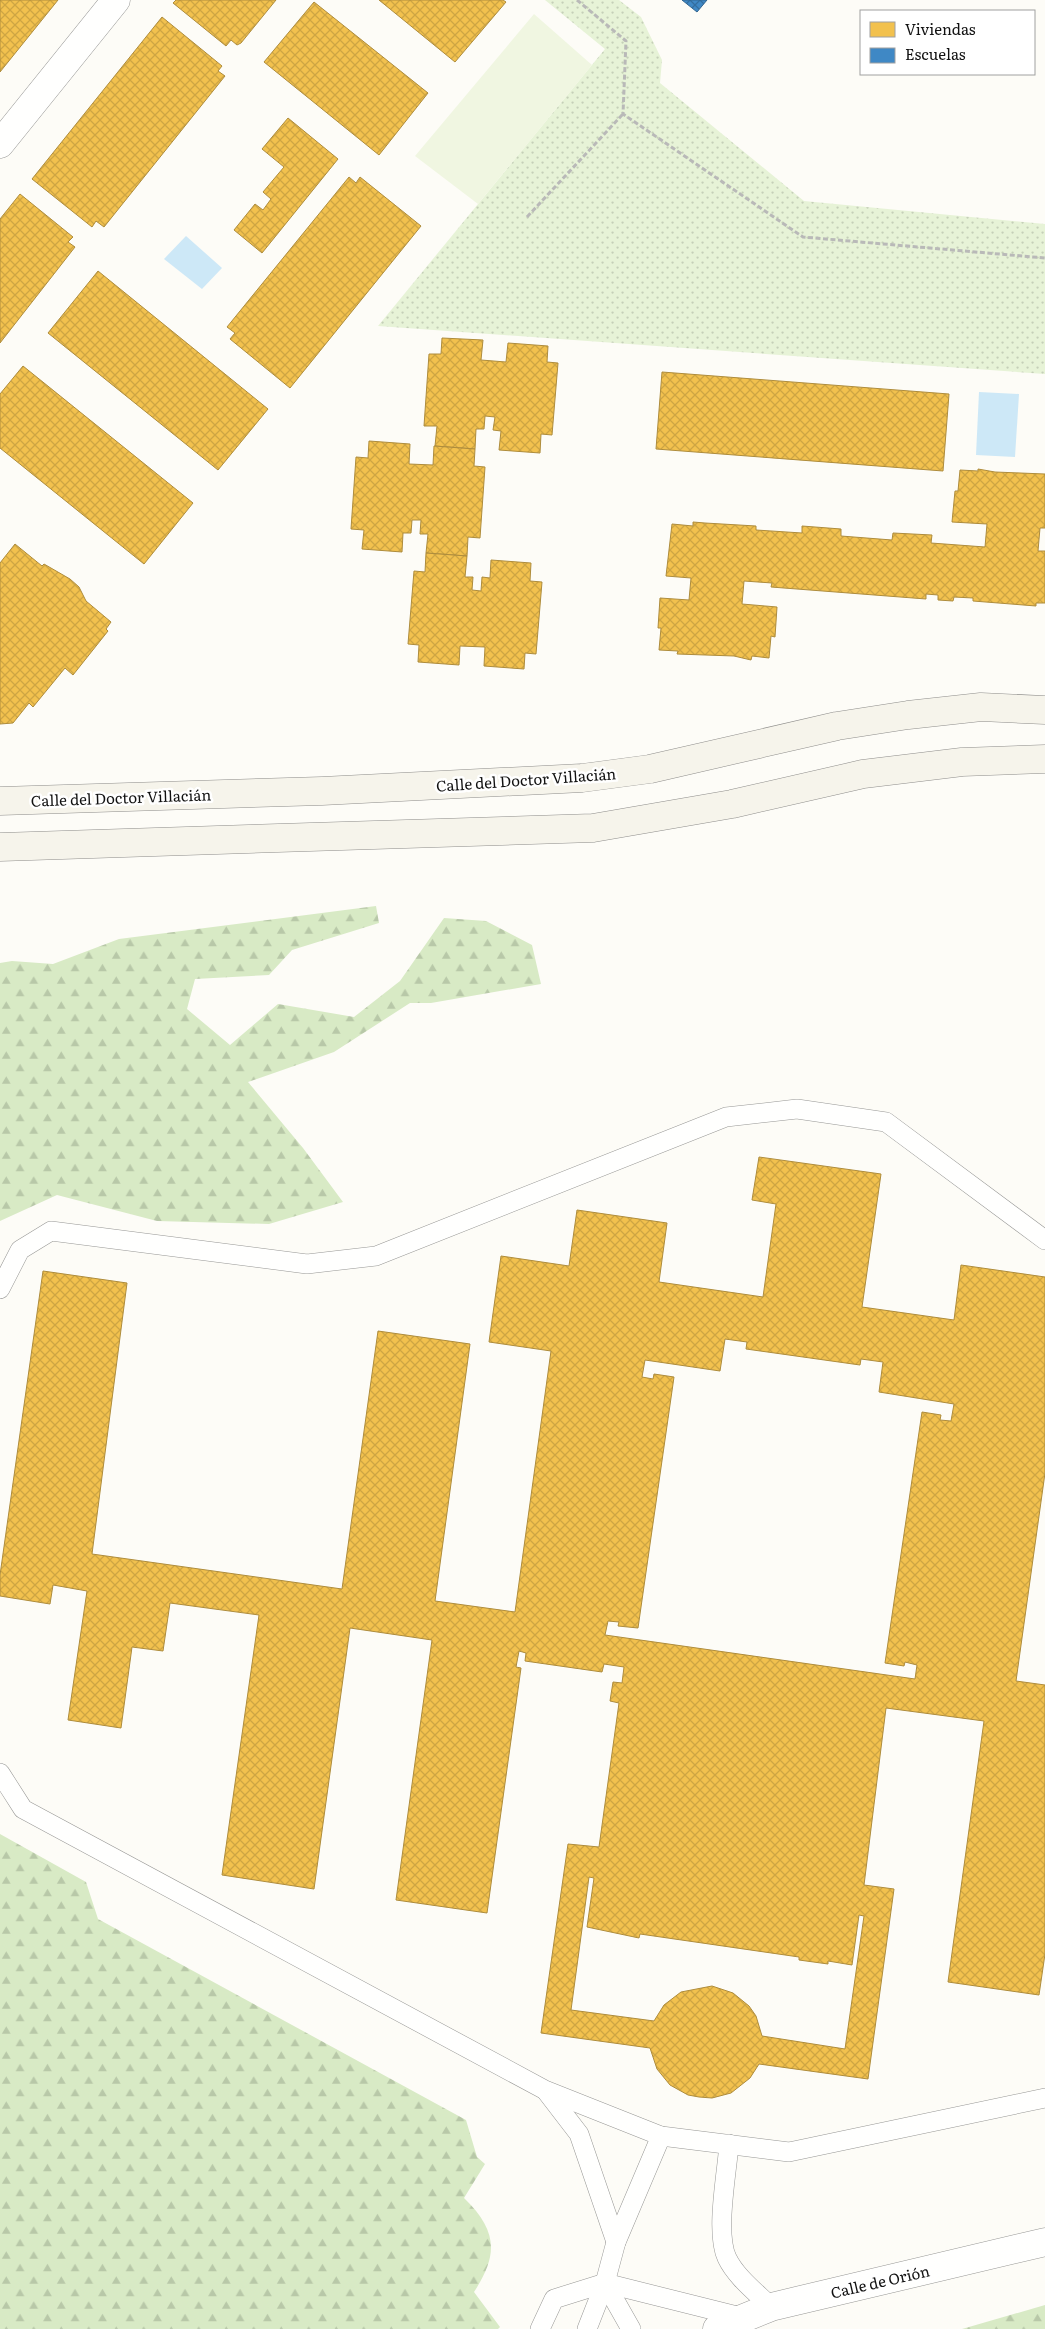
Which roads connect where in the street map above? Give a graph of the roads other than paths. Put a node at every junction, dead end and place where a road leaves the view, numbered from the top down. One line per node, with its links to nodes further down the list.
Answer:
1 (116, 0): 2 (street)
2 (0, 144)
3 (1045, 710): 5 (street, Calle del Doctor Villacián)
4 (1045, 759): 6 (street)
5 (0, 801)
6 (0, 847)
7 (1045, 1240): 8 (lane)
8 (0, 1289)
9 (0, 1774): 10 (lane)
10 (545, 2090): 12 (lane); 14 (lane)
11 (1045, 2098): 13 (lane)
12 (661, 2136): 13 (lane); 14 (lane)
13 (729, 2144): 17 (lane)
14 (616, 2242): 16 (lane)
15 (1045, 2242): 17 (street, Calle de Orión)
16 (605, 2283): 18 (lane); 19 (lane); 20 (lane); 21 (lane)
17 (771, 2307): 18 (street, Calle de Orión)
18 (745, 2318): 22 (street, Calle de Orión)
19 (540, 2329)
20 (586, 2329)
21 (631, 2329)
22 (718, 2329)

